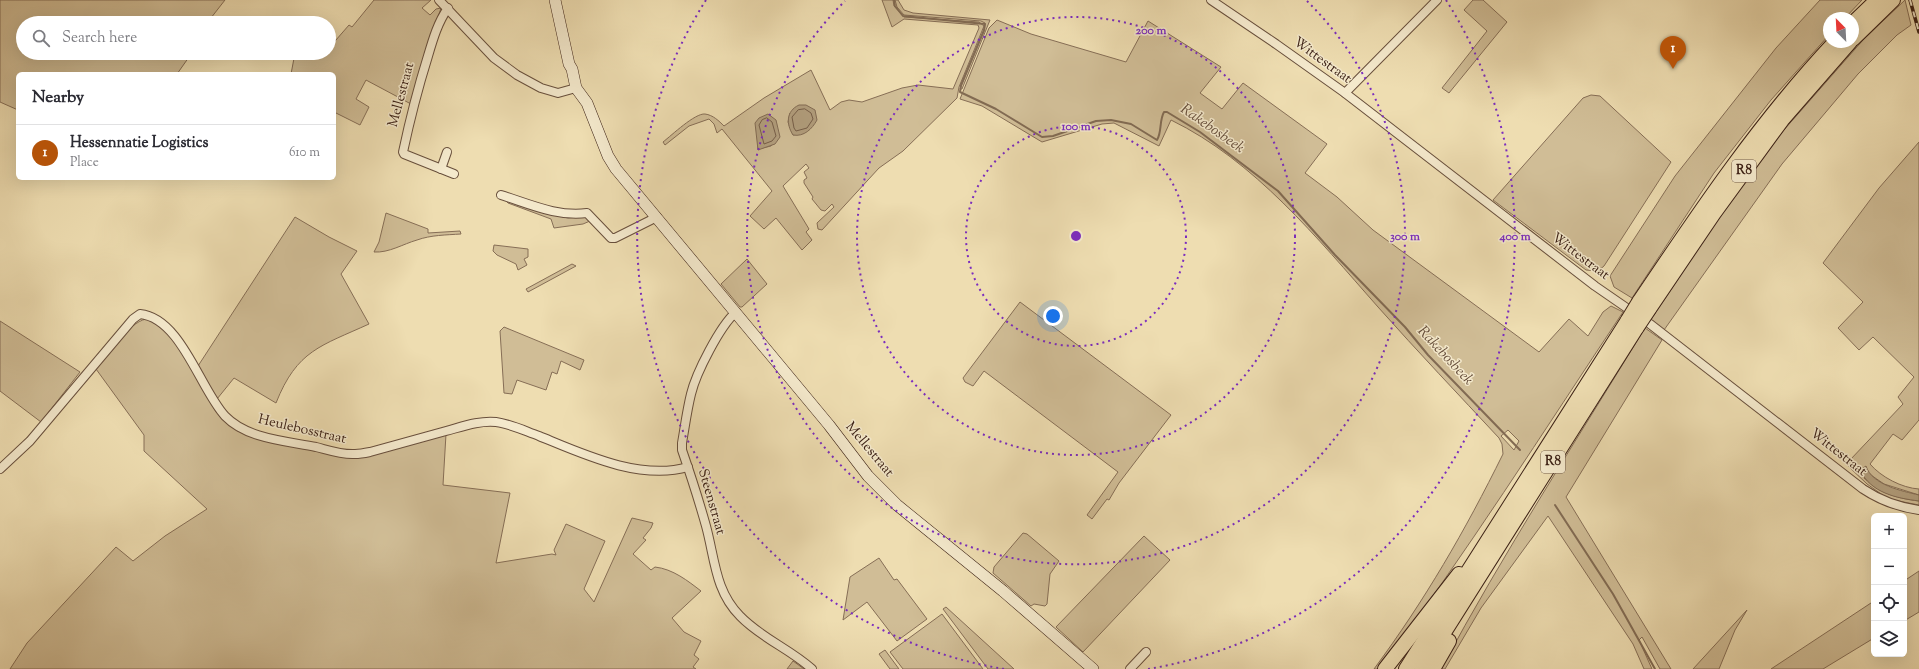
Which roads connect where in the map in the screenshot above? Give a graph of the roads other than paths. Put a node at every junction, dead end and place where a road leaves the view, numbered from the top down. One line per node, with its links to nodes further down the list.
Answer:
1 (439, 0): 7 (street)
2 (556, 0): 12 (street)
3 (1211, 0): 13 (street, Wittestraat)
4 (1437, 0): 13 (street)
5 (1877, 0): 8 (highway)
6 (1893, 0): 9 (highway)
7 (448, 8): 12 (street); 15 (street, Mellestraat)
8 (1859, 17)
9 (1859, 33)
10 (1830, 48): 19 (highway, R8)
11 (1845, 48): 19 (highway, R8)
12 (573, 89): 18 (street, Mellestraat)
13 (1344, 93): 23 (street, Wittestraat)
14 (447, 152): 15 (street)
15 (441, 169): 16 (street, Mellestraat)
16 (454, 174)
17 (501, 195): 18 (street)
18 (657, 216): 20 (street, Mellestraat)
19 (1644, 306): 24 (highway, R8, bridge)
20 (736, 312): 21 (street, Steenstraat); 27 (street, Mellestraat)
21 (688, 467): 22 (street, Heulebosstraat); 26 (street, Steenstraat)
22 (0, 470)
23 (1919, 510)
24 (1485, 558): 29 (highway, R8); 30 (highway, R8); 31 (highway, R8); 32 (highway, R8)
25 (1146, 652): 28 (street)
26 (812, 669)
27 (1093, 669)
28 (1130, 669)
29 (1385, 669)
30 (1406, 669)
31 (1421, 669)
32 (1433, 669)

